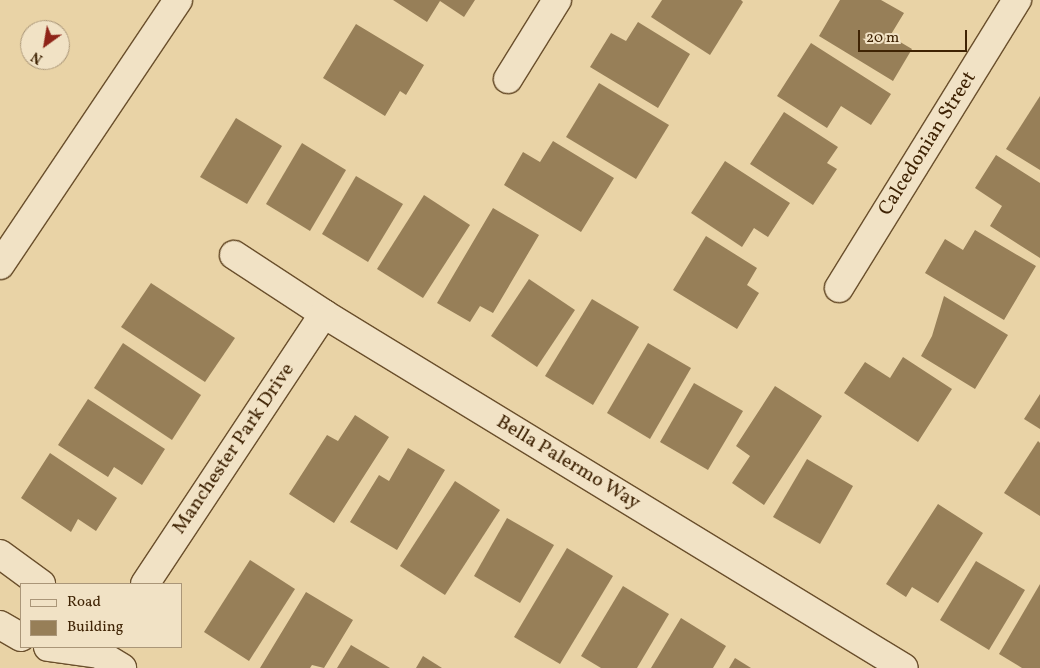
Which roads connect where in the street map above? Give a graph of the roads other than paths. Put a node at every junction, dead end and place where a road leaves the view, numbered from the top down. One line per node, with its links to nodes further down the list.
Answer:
1 (178, 0): 6 (street)
2 (557, 0): 4 (street)
3 (1017, 0): 7 (street, Calcedonian Street)
4 (508, 79)
5 (234, 255): 8 (street, Bella Palermo Way)
6 (0, 265)
7 (839, 288)
8 (324, 314): 11 (street, Manchester Park Drive); 17 (street, Bella Palermo Way)
9 (0, 554): 10 (street)
10 (40, 583)
11 (146, 583)
12 (0, 625): 13 (street)
13 (20, 636)
14 (55, 648): 15 (street)
15 (96, 654): 16 (street)
16 (122, 668)
17 (904, 668)

